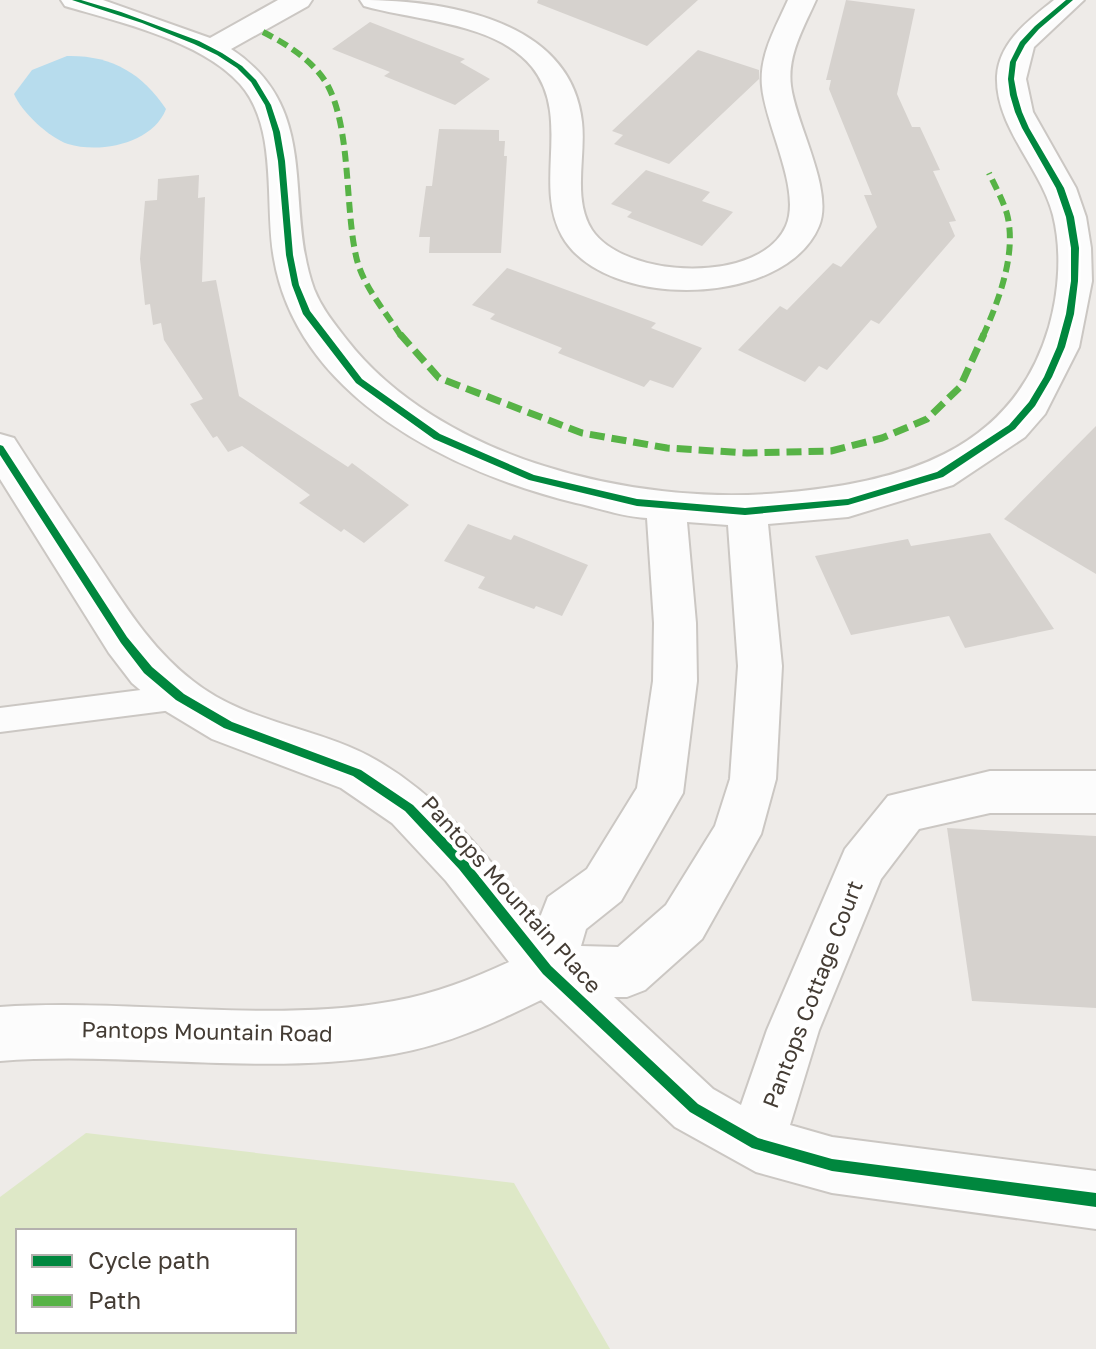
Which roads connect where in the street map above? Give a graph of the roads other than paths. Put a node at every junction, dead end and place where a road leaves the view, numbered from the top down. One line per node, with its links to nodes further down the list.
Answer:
1 (75, 0): 7 (street)
2 (247, 0): 7 (street)
3 (298, 0): 7 (street)
4 (374, 0): 5 (street)
5 (802, 0)
6 (1070, 0): 10 (street)
7 (193, 43): 9 (street)
8 (0, 448): 11 (street, Pantops Mountain Place)
9 (666, 506): 10 (street); 14 (street)
10 (747, 511): 14 (street, Pantops Mountain Road)
11 (180, 697): 12 (lane); 14 (street, Pantops Mountain Place)
12 (0, 720)
13 (1096, 792): 16 (street, Pantops Cottage Court)
14 (547, 970): 15 (street, Pantops Mountain Road); 16 (street, Pantops Mountain Place)
15 (0, 1034)
16 (756, 1144): 17 (street, Pantops Mountain Place)
17 (1096, 1200)

